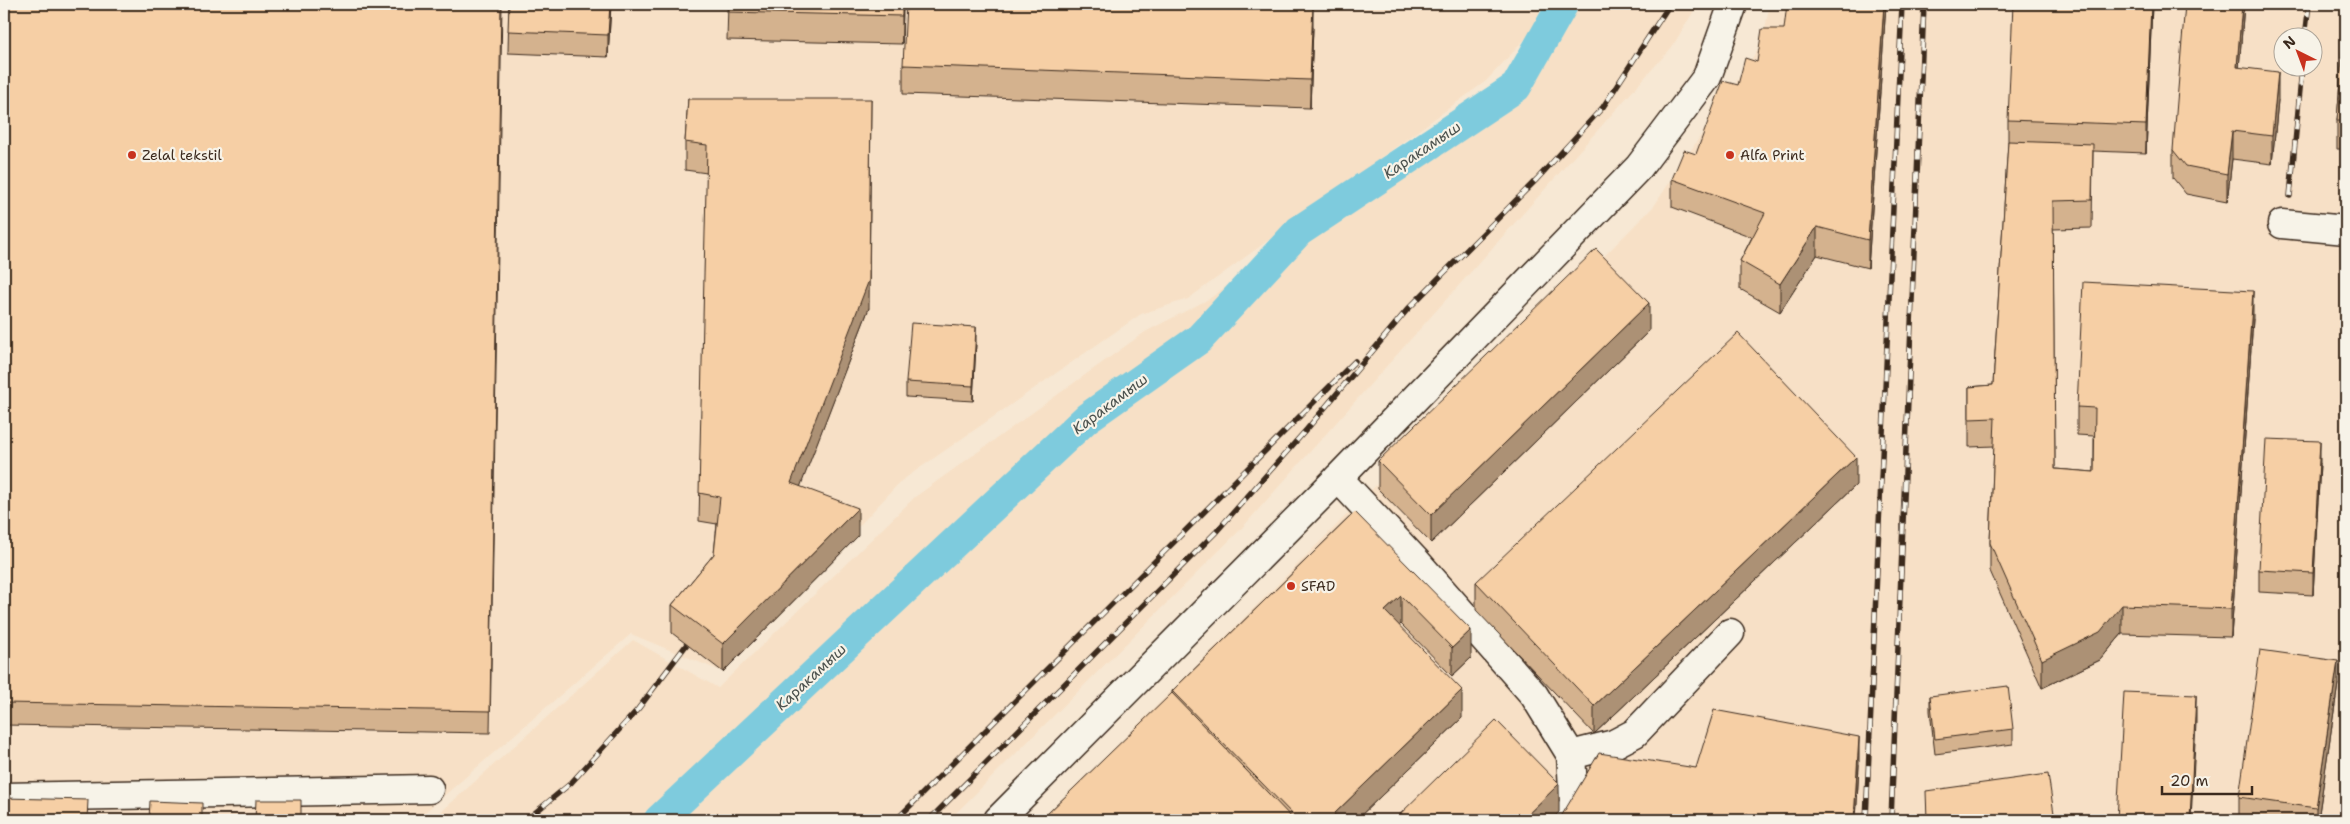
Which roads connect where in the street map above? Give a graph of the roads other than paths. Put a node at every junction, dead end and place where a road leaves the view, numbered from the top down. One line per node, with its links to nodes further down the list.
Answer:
1 (1733, 4): 4 (street)
2 (2282, 224): 3 (street)
3 (2346, 230)
4 (1338, 478): 6 (street); 9 (street)
5 (1730, 633): 6 (street)
6 (1571, 755): 10 (street)
7 (428, 789): 8 (street)
8 (4, 797)
9 (998, 820)
10 (1563, 820)

